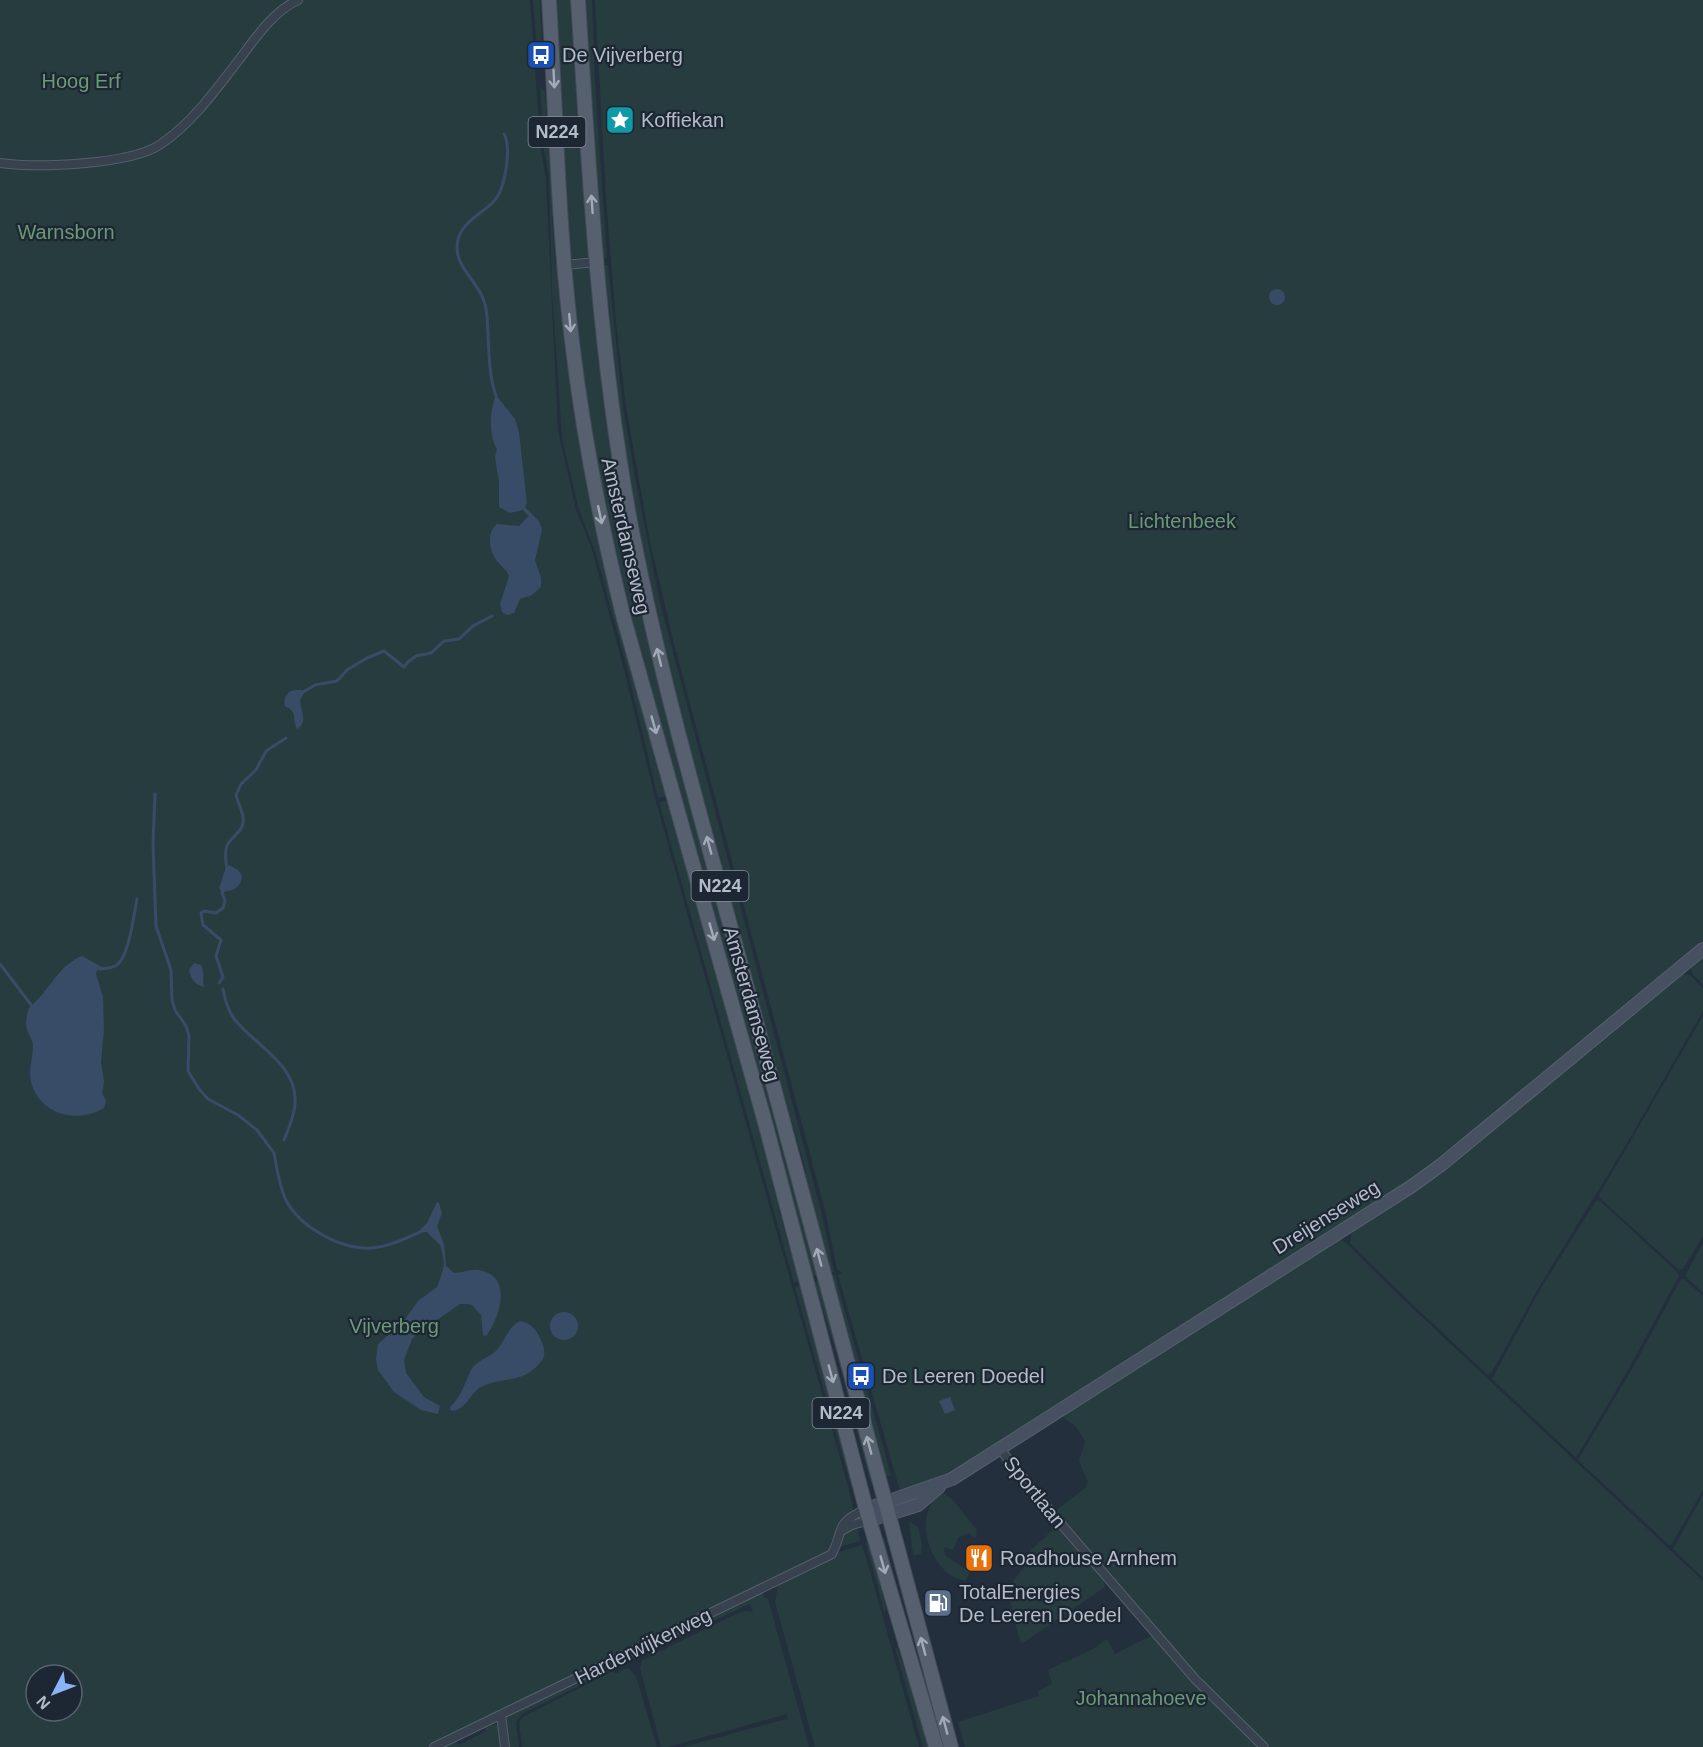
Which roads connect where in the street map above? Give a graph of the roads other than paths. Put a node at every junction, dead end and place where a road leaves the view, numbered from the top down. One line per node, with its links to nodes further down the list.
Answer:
1 (298, 0): 4 (street)
2 (549, 0): 6 (main road, Amsterdamseweg / N224, one-way to 6)
3 (578, 0): 5 (main road, Amsterdamseweg / N224, one-way to 3)
4 (0, 163)
5 (596, 262): 6 (street); 9 (main road, Amsterdamseweg / N224, one-way to 5)
6 (565, 265): 10 (main road, Amsterdamseweg / N224, one-way to 10)
7 (1703, 949): 8 (main road, Dreijenseweg)
8 (1000, 1449): 9 (main road, Dreijenseweg); 16 (street, Sportlaan)
9 (886, 1508): 10 (main road, Dreijenseweg); 15 (main road, Amsterdamseweg / N224, one-way to 9)
10 (868, 1514): 11 (street, Harderwijkerweg); 14 (main road, Amsterdamseweg / N224, one-way to 14)
11 (501, 1715): 12 (street, Harderwijkerweg); 13 (street)
12 (434, 1747)
13 (505, 1747)
14 (936, 1747)
15 (951, 1747)
16 (1264, 1747)

